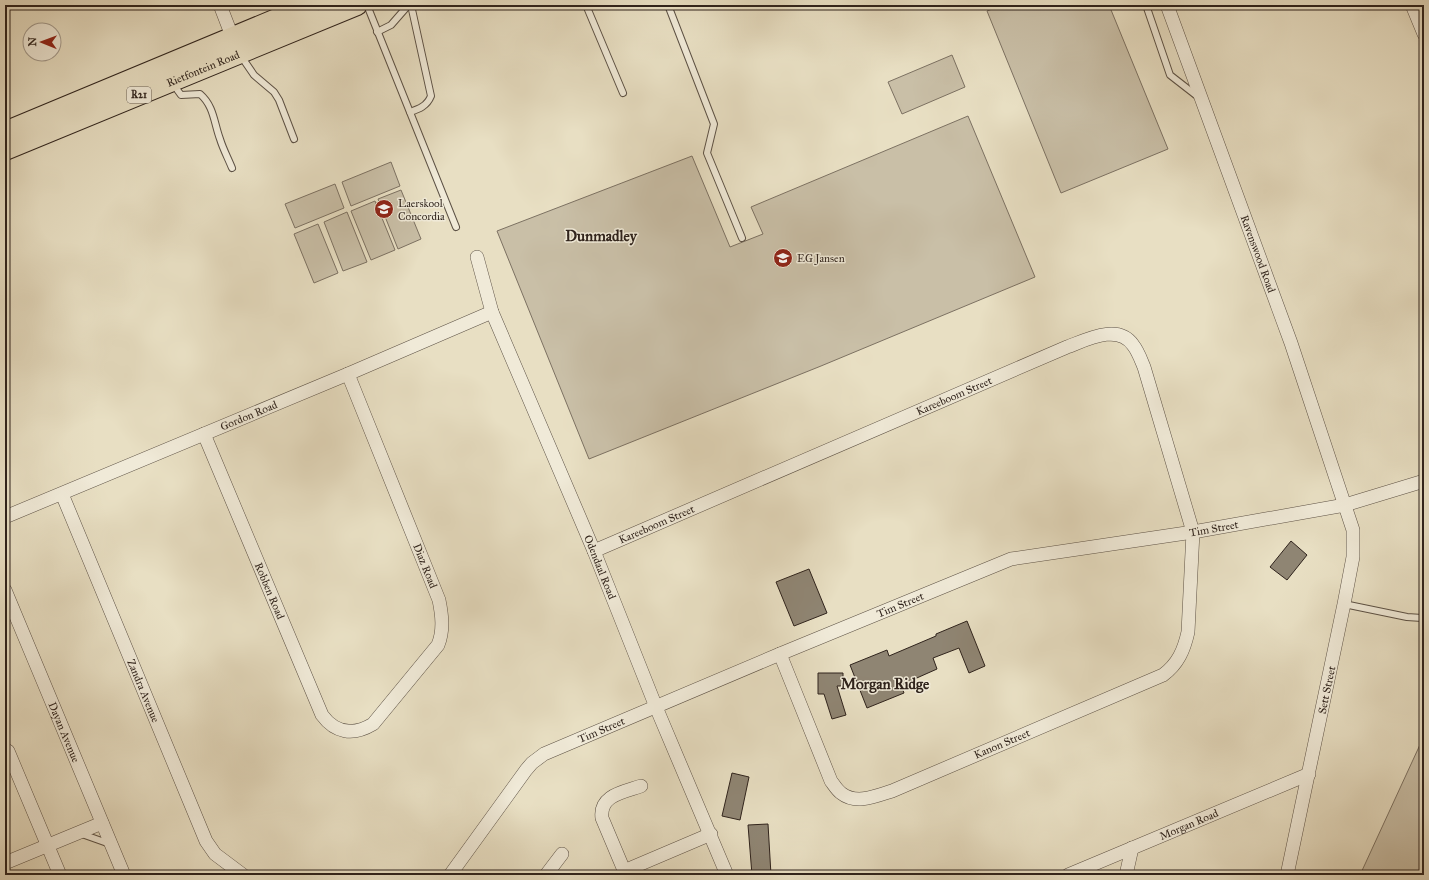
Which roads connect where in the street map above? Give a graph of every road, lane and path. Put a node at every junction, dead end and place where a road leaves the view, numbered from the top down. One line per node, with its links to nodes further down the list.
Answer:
1 (220, 5): 13 (street)
2 (310, 5): 13 (main road, Rietfontein Road / R21)
3 (357, 5): 13 (main road, Rietfontein Road / R21)
4 (367, 5): 11 (lane)
5 (411, 5): 11 (lane); 17 (lane)
6 (586, 5): 15 (lane)
7 (668, 5): 23 (lane)
8 (1146, 5): 16 (lane)
9 (1167, 5): 16 (street, Ravenswood Road)
10 (1412, 5): 12 (street)
11 (378, 32): 17 (lane)
12 (1424, 34)
13 (236, 46): 14 (main road, Rietfontein Road / R21); 19 (lane)
14 (165, 78): 18 (main road, Rietfontein Road / R21); 20 (main road, Rietfontein Road / R21); 21 (lane)
15 (623, 93)
16 (1202, 99): 30 (street, Ravenswood Road)
17 (410, 112): 22 (lane)
18 (5, 132)
19 (294, 139)
20 (5, 150)
21 (232, 168)
22 (456, 227)
23 (742, 238)
24 (477, 257): 25 (street, Odendaal Road)
25 (492, 312): 26 (street, Gordon Road); 33 (street, Odendaal Road)
26 (348, 374): 27 (street, Gordon Road); 39 (street, Diaz Road)
27 (204, 434): 29 (street, Gordon Road); 39 (street, Robben Road)
28 (1424, 481): 30 (street, Tim Street)
29 (62, 494): 31 (street, Gordon Road); 54 (street, Zandra Avenue)
30 (1345, 505): 32 (street, Tim Street); 35 (street, Sett Street)
31 (5, 517)
32 (1193, 532): 33 (street, Kareeboom Street); 37 (street, Tim Street); 37 (street, Kanon Street)
33 (594, 551): 38 (street, Odendaal Road)
34 (5, 590): 43 (street, Dayan Avenue)
35 (1344, 604): 36 (lane); 41 (street, Sett Street)
36 (1424, 616)
37 (780, 654): 38 (street, Tim Street)
38 (656, 707): 45 (street, Odendaal Road); 55 (street, Tim Street)
39 (351, 732)
40 (8, 752): 46 (street)
41 (1309, 774): 48 (street, Morgan Road); 60 (street, Sett Street)
42 (641, 786): 51 (street)
43 (102, 823): 44 (street); 47 (street, Dayan Avenue)
44 (78, 832): 46 (street); 47 (lane)
45 (711, 834): 51 (street); 57 (street, Odendaal Road)
46 (48, 845): 50 (street); 52 (street)
47 (112, 845): 53 (street, Dayan Avenue)
48 (1132, 848): 58 (street, Morgan Road); 59 (street)
49 (562, 854): 56 (street)
50 (5, 863)
51 (625, 873)
52 (60, 875)
53 (124, 875)
54 (243, 875)
55 (450, 875)
56 (546, 875)
57 (727, 875)
58 (1068, 875)
59 (1126, 875)
60 (1287, 875)

